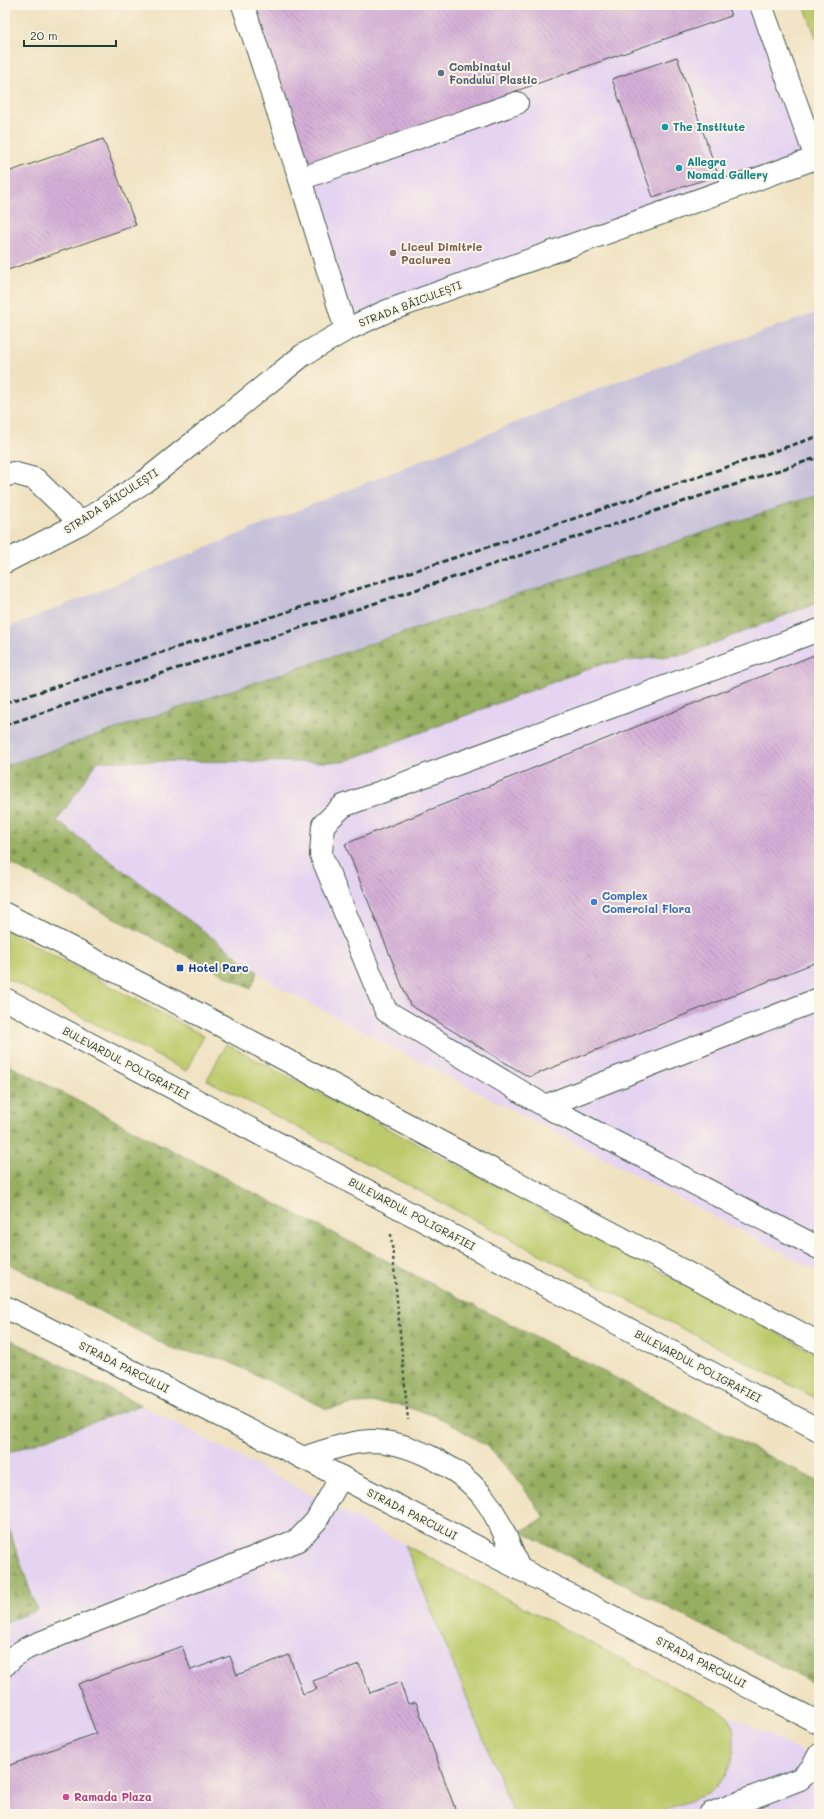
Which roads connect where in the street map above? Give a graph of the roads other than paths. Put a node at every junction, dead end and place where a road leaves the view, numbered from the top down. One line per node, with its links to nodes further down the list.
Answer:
1 (244, 5): 5 (street)
2 (761, 5): 4 (street)
3 (518, 103): 5 (street)
4 (818, 157): 6 (street, STRADA BĂICULEȘTI)
5 (300, 179): 6 (street)
6 (346, 330): 8 (street, STRADA BĂICULEȘTI)
7 (5, 476): 8 (street)
8 (81, 523): 9 (street, STRADA BĂICULEȘTI)
9 (5, 562)
10 (819, 630): 14 (street)
11 (5, 914): 17 (street)
12 (5, 999): 18 (street, BULEVARDUL POLIGRAFIEI)
13 (819, 999): 14 (street)
14 (545, 1106): 15 (street)
15 (819, 1248)
16 (5, 1307): 19 (street, STRADA PARCULUI)
17 (819, 1343)
18 (819, 1430)
19 (303, 1458): 20 (street, STRADA PARCULUI); 21 (street)
20 (340, 1477): 21 (street, STRADA PARCULUI); 22 (street)
21 (519, 1569): 23 (street, STRADA PARCULUI)
22 (5, 1665)
23 (819, 1723)
24 (819, 1754): 25 (street)
25 (710, 1814)

